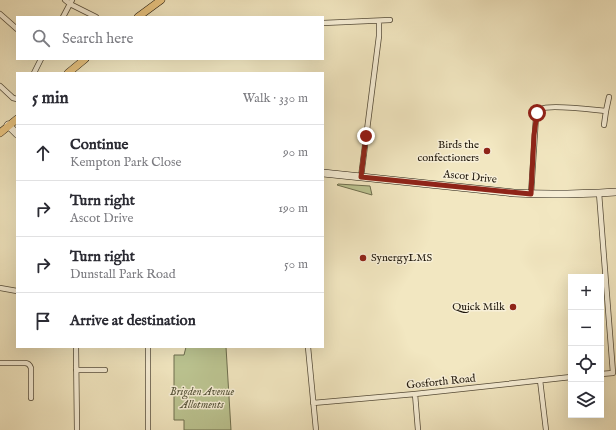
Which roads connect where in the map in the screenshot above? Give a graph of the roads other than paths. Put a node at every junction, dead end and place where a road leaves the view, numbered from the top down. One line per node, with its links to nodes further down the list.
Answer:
1 (65, 0): 3 (street)
2 (161, 0): 7 (main road)
3 (71, 2): 5 (street); 6 (street)
4 (0, 14): 11 (street)
5 (64, 16)
6 (94, 16)
7 (139, 16)
8 (390, 20): 9 (street)
9 (379, 21): 10 (street); 26 (street)
10 (324, 23)
11 (16, 28)
12 (40, 60): 14 (street)
13 (84, 60): 15 (main road)
14 (34, 72)
15 (69, 72)
16 (0, 86): 18 (street)
17 (609, 97): 19 (street)
18 (16, 99)
19 (606, 111): 21 (street); 29 (street)
20 (16, 120): 22 (main road)
21 (604, 125)
22 (8, 126): 23 (main road); 24 (street)
23 (0, 133)
24 (16, 133)
25 (324, 173): 26 (street, Ascot Drive)
26 (361, 177): 29 (street, Ascot Drive)
27 (616, 192): 28 (street, Ascot Drive)
28 (599, 193): 29 (street, Ascot Drive); 37 (street)
29 (531, 194)
30 (0, 288): 31 (street)
31 (16, 291)
32 (76, 348): 36 (street)
33 (148, 348): 45 (street)
34 (308, 348): 43 (street)
35 (0, 363): 42 (street)
36 (76, 370): 38 (street); 44 (street)
37 (604, 374)
38 (102, 376)
39 (568, 377): 40 (street, Gosforth Road)
40 (540, 380): 41 (street, Gosforth Road); 48 (street)
41 (415, 394): 43 (street, Gosforth Road); 47 (street)
42 (31, 398)
43 (313, 403): 46 (street)
44 (77, 430)
45 (148, 430)
46 (316, 430)
47 (418, 430)
48 (546, 430)

